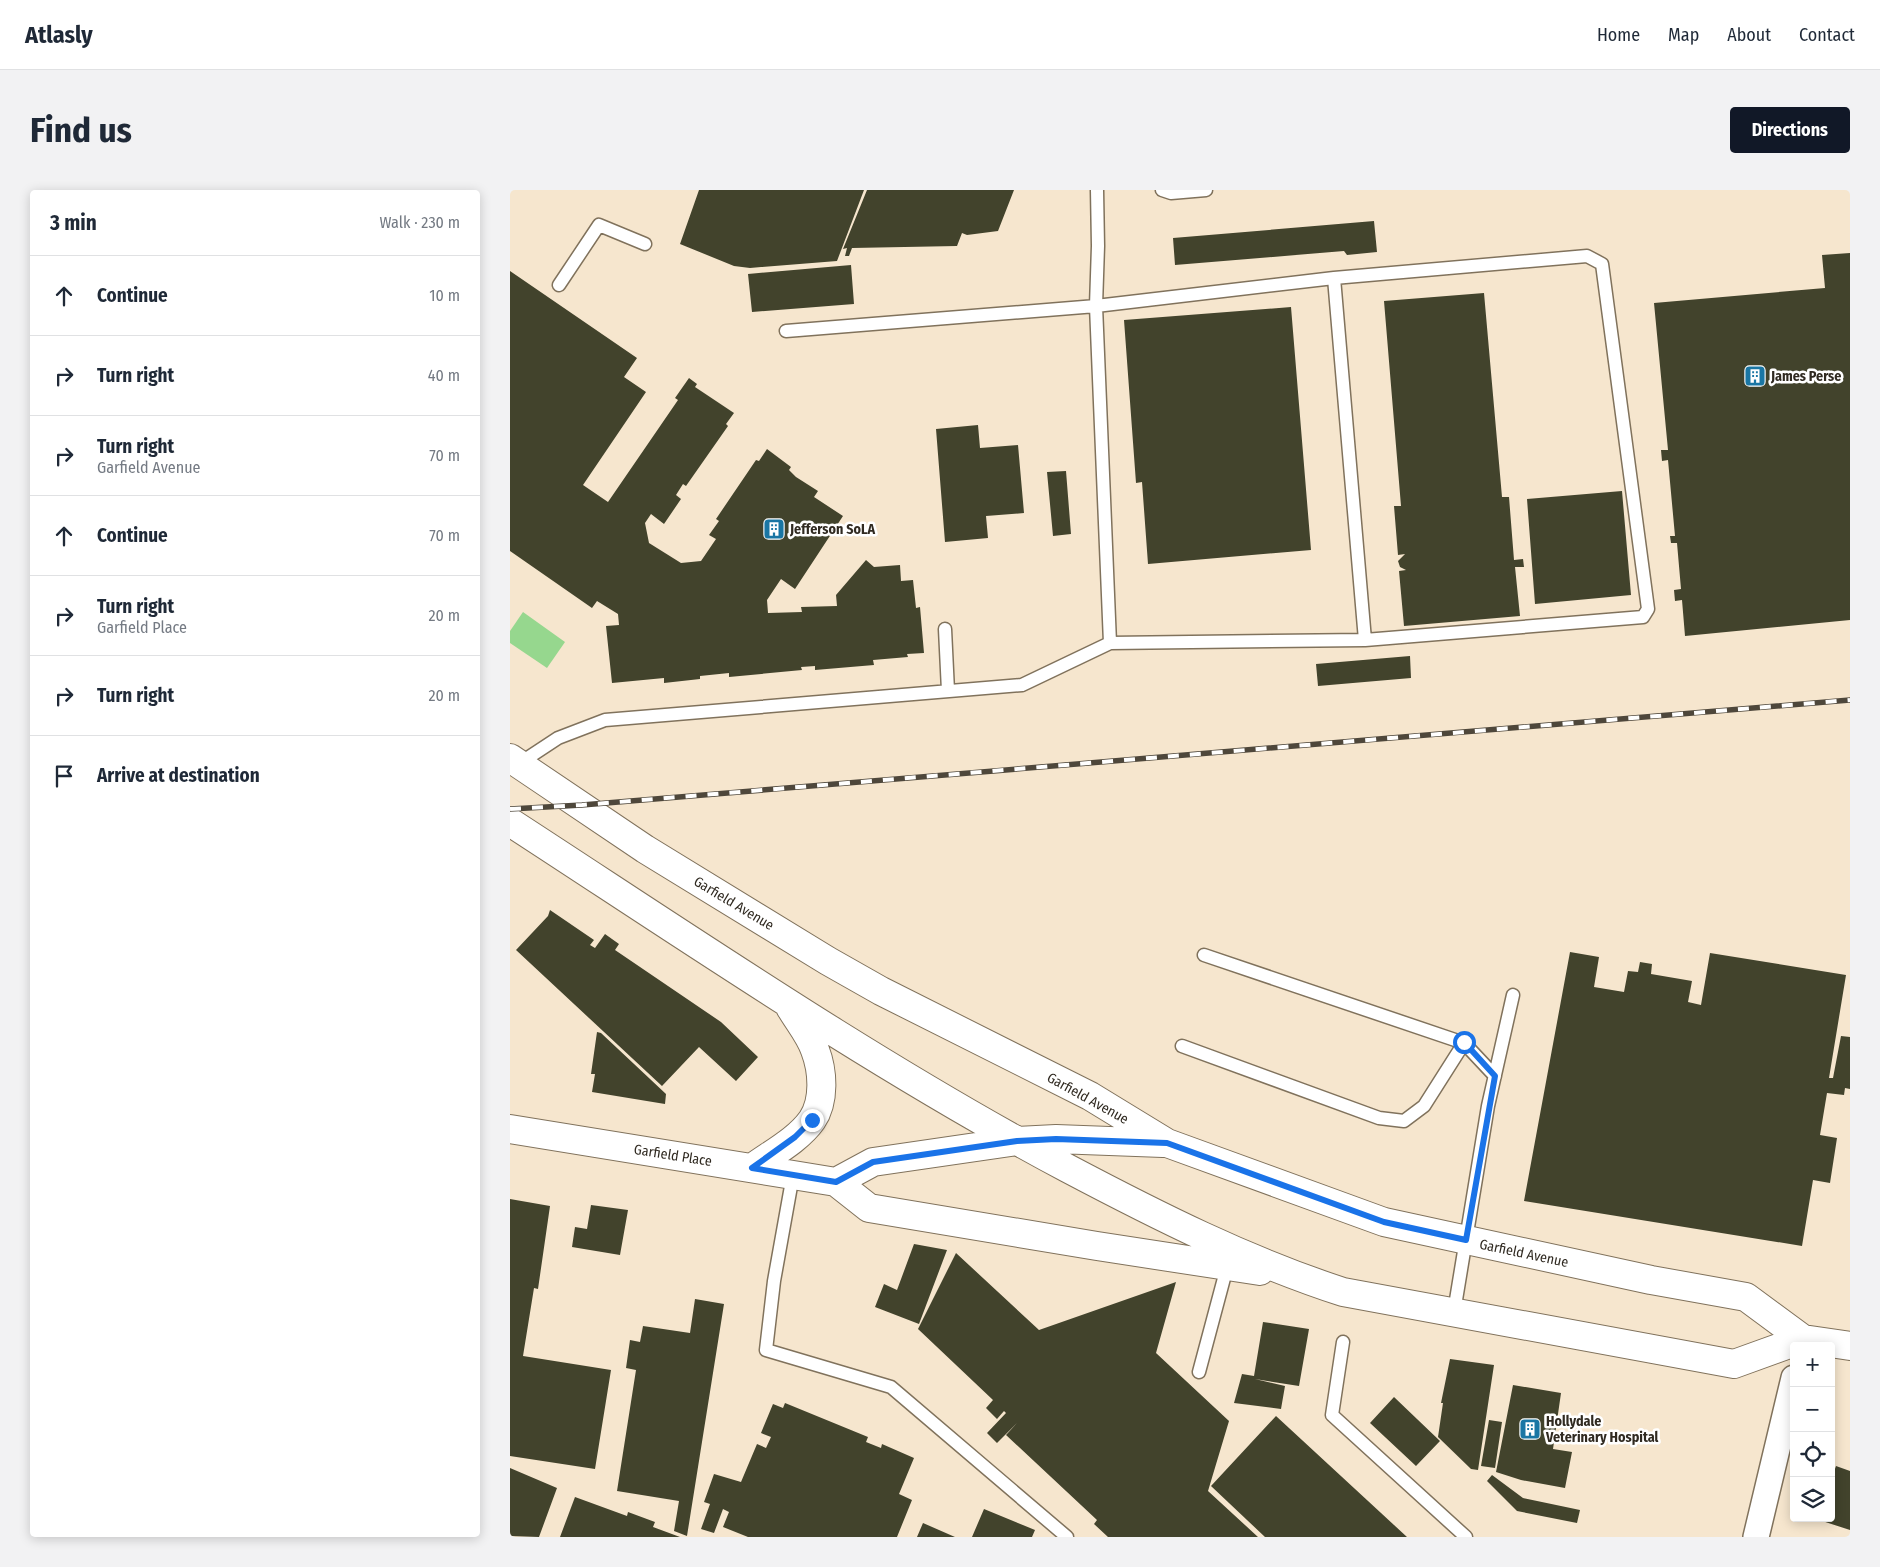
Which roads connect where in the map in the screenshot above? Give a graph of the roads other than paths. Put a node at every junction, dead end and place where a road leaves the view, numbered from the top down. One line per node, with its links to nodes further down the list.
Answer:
1 (1097, 190): 7 (lane)
2 (1162, 190): 3 (lane)
3 (1206, 190)
4 (645, 244): 6 (lane)
5 (1334, 278): 7 (lane); 10 (lane); 10 (lane)
6 (559, 285)
7 (1096, 306): 8 (lane); 11 (lane)
8 (786, 331)
9 (945, 629): 12 (lane)
10 (1365, 640): 11 (lane)
11 (1110, 643): 12 (lane)
12 (948, 691): 13 (lane)
13 (513, 765): 23 (main road, Garfield Avenue)
14 (510, 822): 17 (main road, Garfield Avenue)
15 (1204, 955): 18 (lane)
16 (1513, 994): 20 (lane)
17 (788, 1004): 22 (main road, Garfield Avenue); 24 (main road)
18 (1464, 1042): 19 (lane); 20 (lane)
19 (1182, 1046)
20 (1495, 1076): 27 (lane)
21 (510, 1128): 24 (main road, Garfield Place)
22 (1017, 1141): 23 (main road); 26 (main road); 29 (main road, Garfield Avenue)
23 (1167, 1143): 27 (main road, Garfield Avenue)
24 (752, 1168): 25 (main road, Garfield Place)
25 (793, 1175): 26 (main road, Garfield Place); 38 (lane)
26 (836, 1182): 28 (main road)
27 (1466, 1240): 30 (lane); 32 (main road, Garfield Avenue)
28 (1227, 1266): 29 (main road); 36 (lane)
29 (1290, 1275): 30 (main road, Garfield Avenue)
30 (1454, 1312): 34 (main road, Garfield Avenue)
31 (1343, 1342): 39 (lane)
32 (1802, 1342)
33 (1835, 1345): 35 (main road, Garfield Avenue)
34 (1790, 1346)
35 (1850, 1346)
36 (1199, 1372)
37 (1792, 1387): 40 (street)
38 (1067, 1537)
39 (1466, 1537)
40 (1756, 1537)

